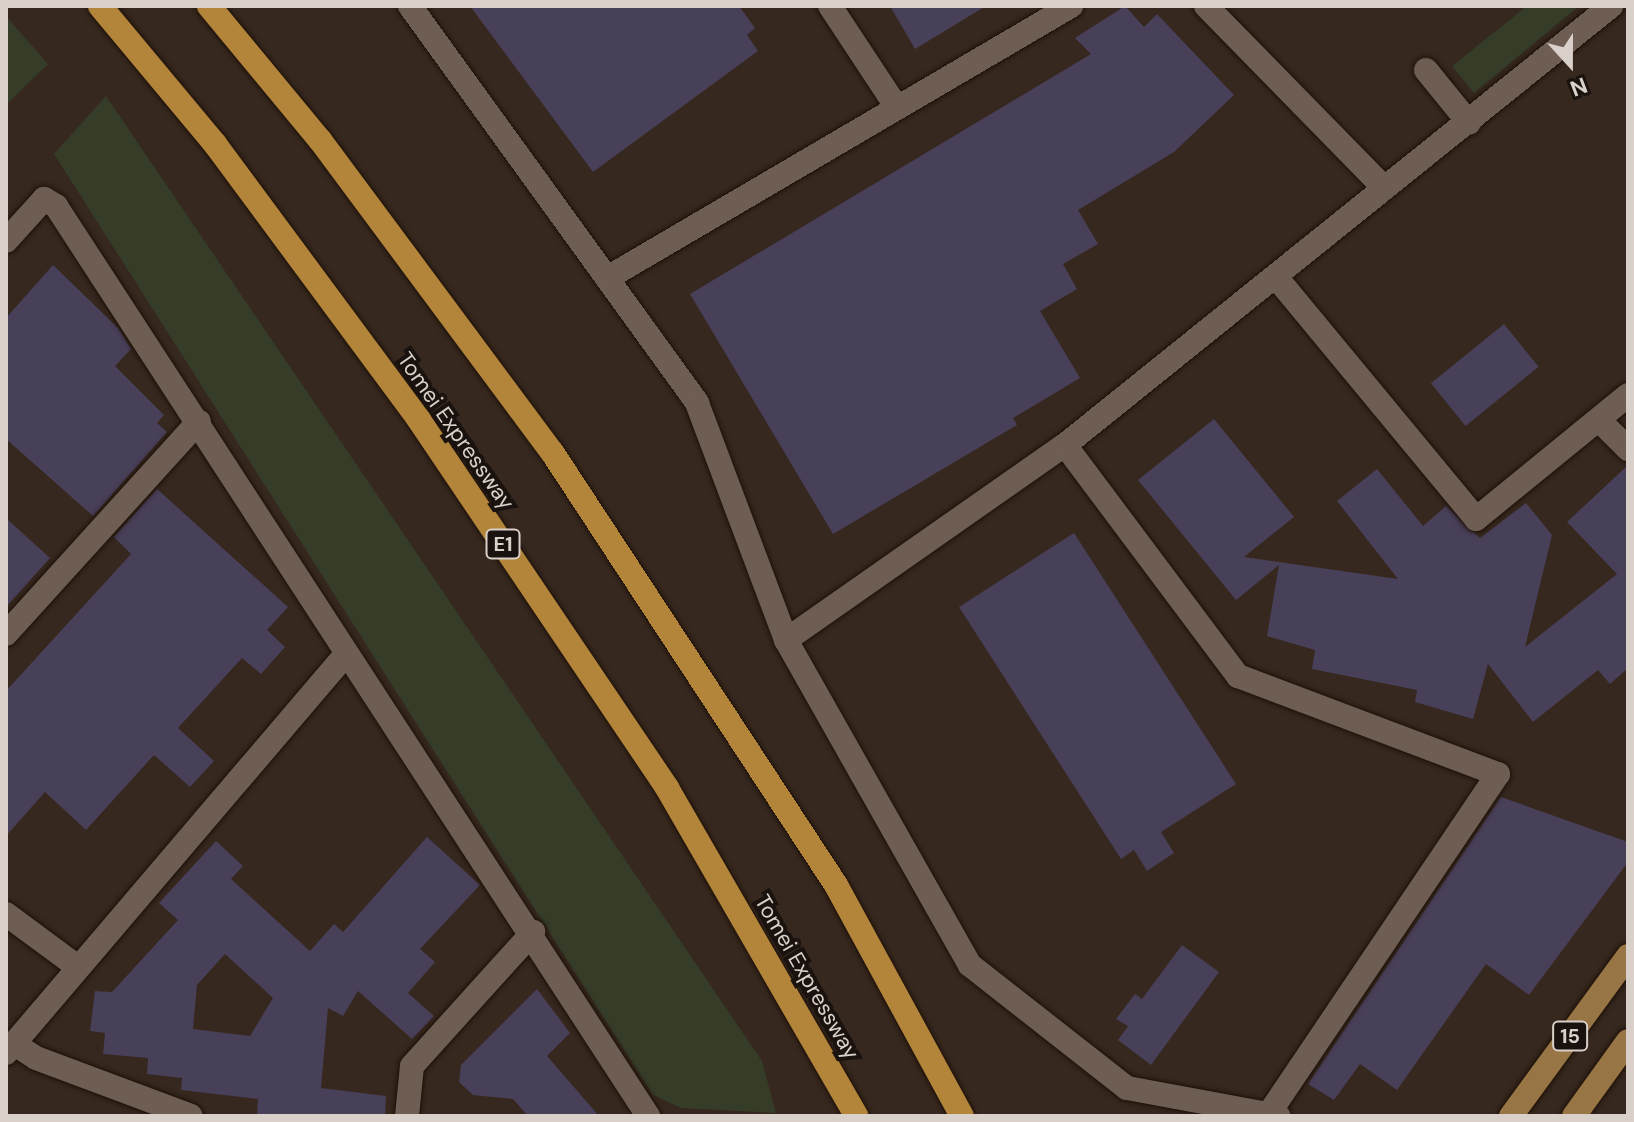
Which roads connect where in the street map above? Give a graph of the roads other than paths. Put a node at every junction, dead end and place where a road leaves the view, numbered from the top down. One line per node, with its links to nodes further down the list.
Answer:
1 (100, 6): 33 (highway, Tomei Expressway / E1)
2 (209, 6): 34 (highway)
3 (410, 6): 13 (street)
4 (830, 6): 9 (street)
5 (1071, 6): 9 (street)
6 (1206, 6): 11 (street)
7 (1611, 6): 10 (street)
8 (1426, 70): 10 (street)
9 (896, 106): 13 (street)
10 (1469, 123): 11 (street)
11 (1384, 188): 14 (street)
12 (6, 241): 16 (street)
13 (609, 277): 21 (street)
14 (1276, 277): 17 (street); 18 (street)
15 (1628, 395): 17 (street)
16 (199, 421): 20 (street); 22 (street)
17 (1600, 421): 19 (street)
18 (1065, 445): 21 (street); 29 (street)
19 (1628, 449)
20 (6, 634)
21 (786, 640): 29 (street)
22 (346, 654): 24 (street); 26 (street)
23 (6, 914): 26 (street)
24 (533, 932): 31 (street); 32 (street)
25 (1628, 956): 35 (main road, 15)
26 (75, 965): 28 (street)
27 (1628, 1041): 36 (main road, 15)
28 (9, 1048): 30 (street)
29 (1274, 1115)
30 (191, 1116)
31 (407, 1116)
32 (648, 1116)
33 (856, 1116)
34 (962, 1116)
35 (1511, 1116)
36 (1574, 1116)

